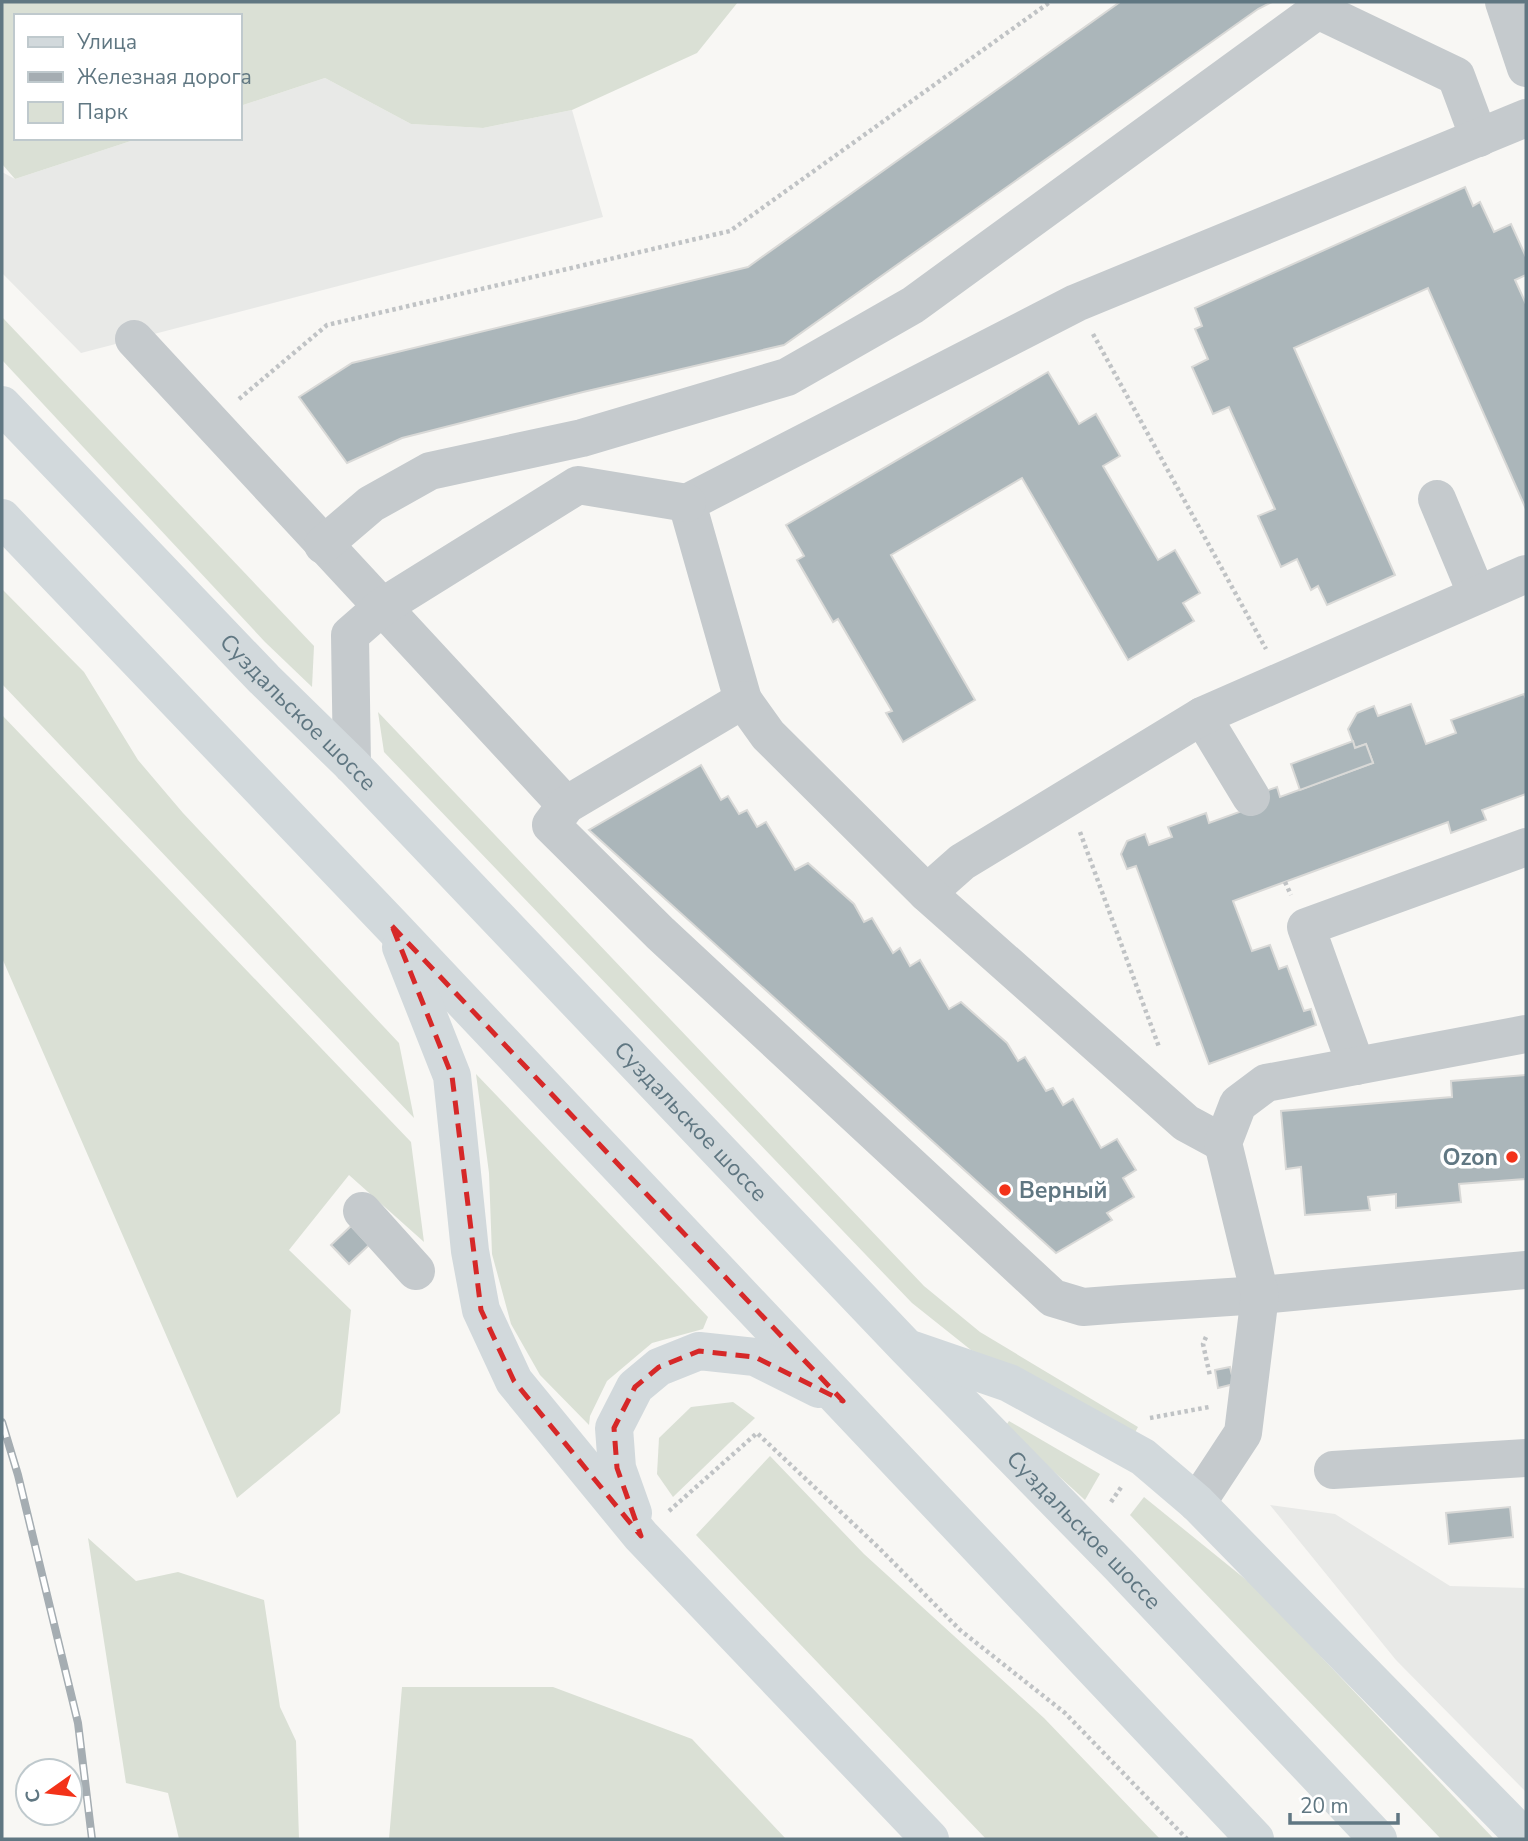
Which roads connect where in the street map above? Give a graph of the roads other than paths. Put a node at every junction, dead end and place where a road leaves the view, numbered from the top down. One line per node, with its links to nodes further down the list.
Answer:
1 (1504, 2): 2 (lane)
2 (1526, 68)
3 (1526, 118): 4 (lane)
4 (1479, 138): 8 (lane); 10 (lane)
5 (134, 339): 10 (lane)
6 (2, 405): 16 (main road, Суздальское шоссе)
7 (1437, 499): 12 (lane)
8 (687, 503): 13 (lane); 14 (lane)
9 (2, 518): 21 (main road)
10 (323, 545): 13 (lane)
11 (1526, 574): 12 (lane)
12 (1477, 595): 15 (lane)
13 (382, 607): 16 (lane); 18 (lane)
14 (743, 700): 18 (lane); 20 (lane)
15 (1202, 716): 17 (lane); 20 (lane)
16 (352, 765): 29 (main road, Суздальское шоссе)
17 (1251, 797)
18 (566, 805): 28 (lane)
19 (1526, 847): 23 (lane)
20 (927, 893): 24 (lane)
21 (392, 926): 30 (main road); 34 (main road)
22 (1526, 1034): 23 (lane)
23 (1356, 1066): 24 (lane)
24 (1223, 1143): 28 (lane)
25 (362, 1211): 27 (lane)
26 (1526, 1269): 28 (lane)
27 (416, 1271)
28 (1260, 1295): 33 (lane)
29 (906, 1347): 33 (main road); 37 (main road, Суздальское шоссе)
30 (843, 1401): 34 (main road); 36 (main road)
31 (1526, 1458): 32 (lane)
32 (1333, 1469)
33 (1197, 1503): 38 (main road)
34 (641, 1536): 35 (main road)
35 (930, 1839)
36 (1255, 1839)
37 (1378, 1839)
38 (1526, 1839)

